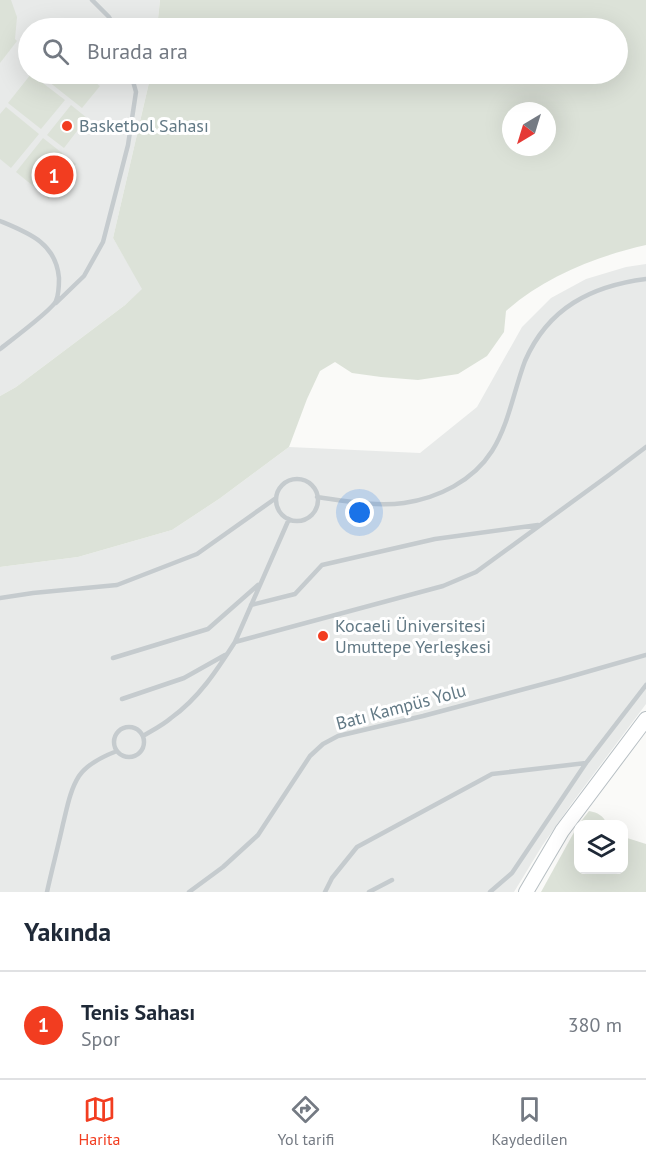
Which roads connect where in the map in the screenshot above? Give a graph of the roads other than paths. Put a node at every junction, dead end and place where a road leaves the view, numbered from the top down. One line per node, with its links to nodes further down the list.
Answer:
1 (92, 0): 2 (lane)
2 (109, 18)
3 (134, 84): 6 (lane)
4 (0, 221): 6 (lane)
5 (646, 279): 9 (lane)
6 (56, 303): 7 (lane)
7 (0, 349)
8 (646, 447): 12 (lane)
9 (317, 497): 10 (lane); 11 (lane)
10 (276, 498): 11 (lane); 14 (lane)
11 (289, 519): 13 (lane)
12 (540, 525): 15 (lane); 16 (lane)
13 (260, 584): 15 (lane); 19 (lane)
14 (0, 598)
15 (251, 605): 16 (lane)
16 (235, 642): 17 (lane)
17 (227, 654): 21 (lane); 23 (lane)
18 (646, 655): 28 (lane, Batı Kampüs Yolu)
19 (113, 658)
20 (646, 685): 25 (lane)
21 (123, 699)
22 (646, 718): 32 (street)
23 (143, 736): 24 (lane); 24 (lane)
24 (117, 751): 27 (lane)
25 (586, 763): 29 (lane); 31 (lane)
26 (392, 880): 30 (lane)
27 (47, 892)
28 (189, 892)
29 (325, 892)
30 (369, 892)
31 (489, 892)
32 (526, 892)

